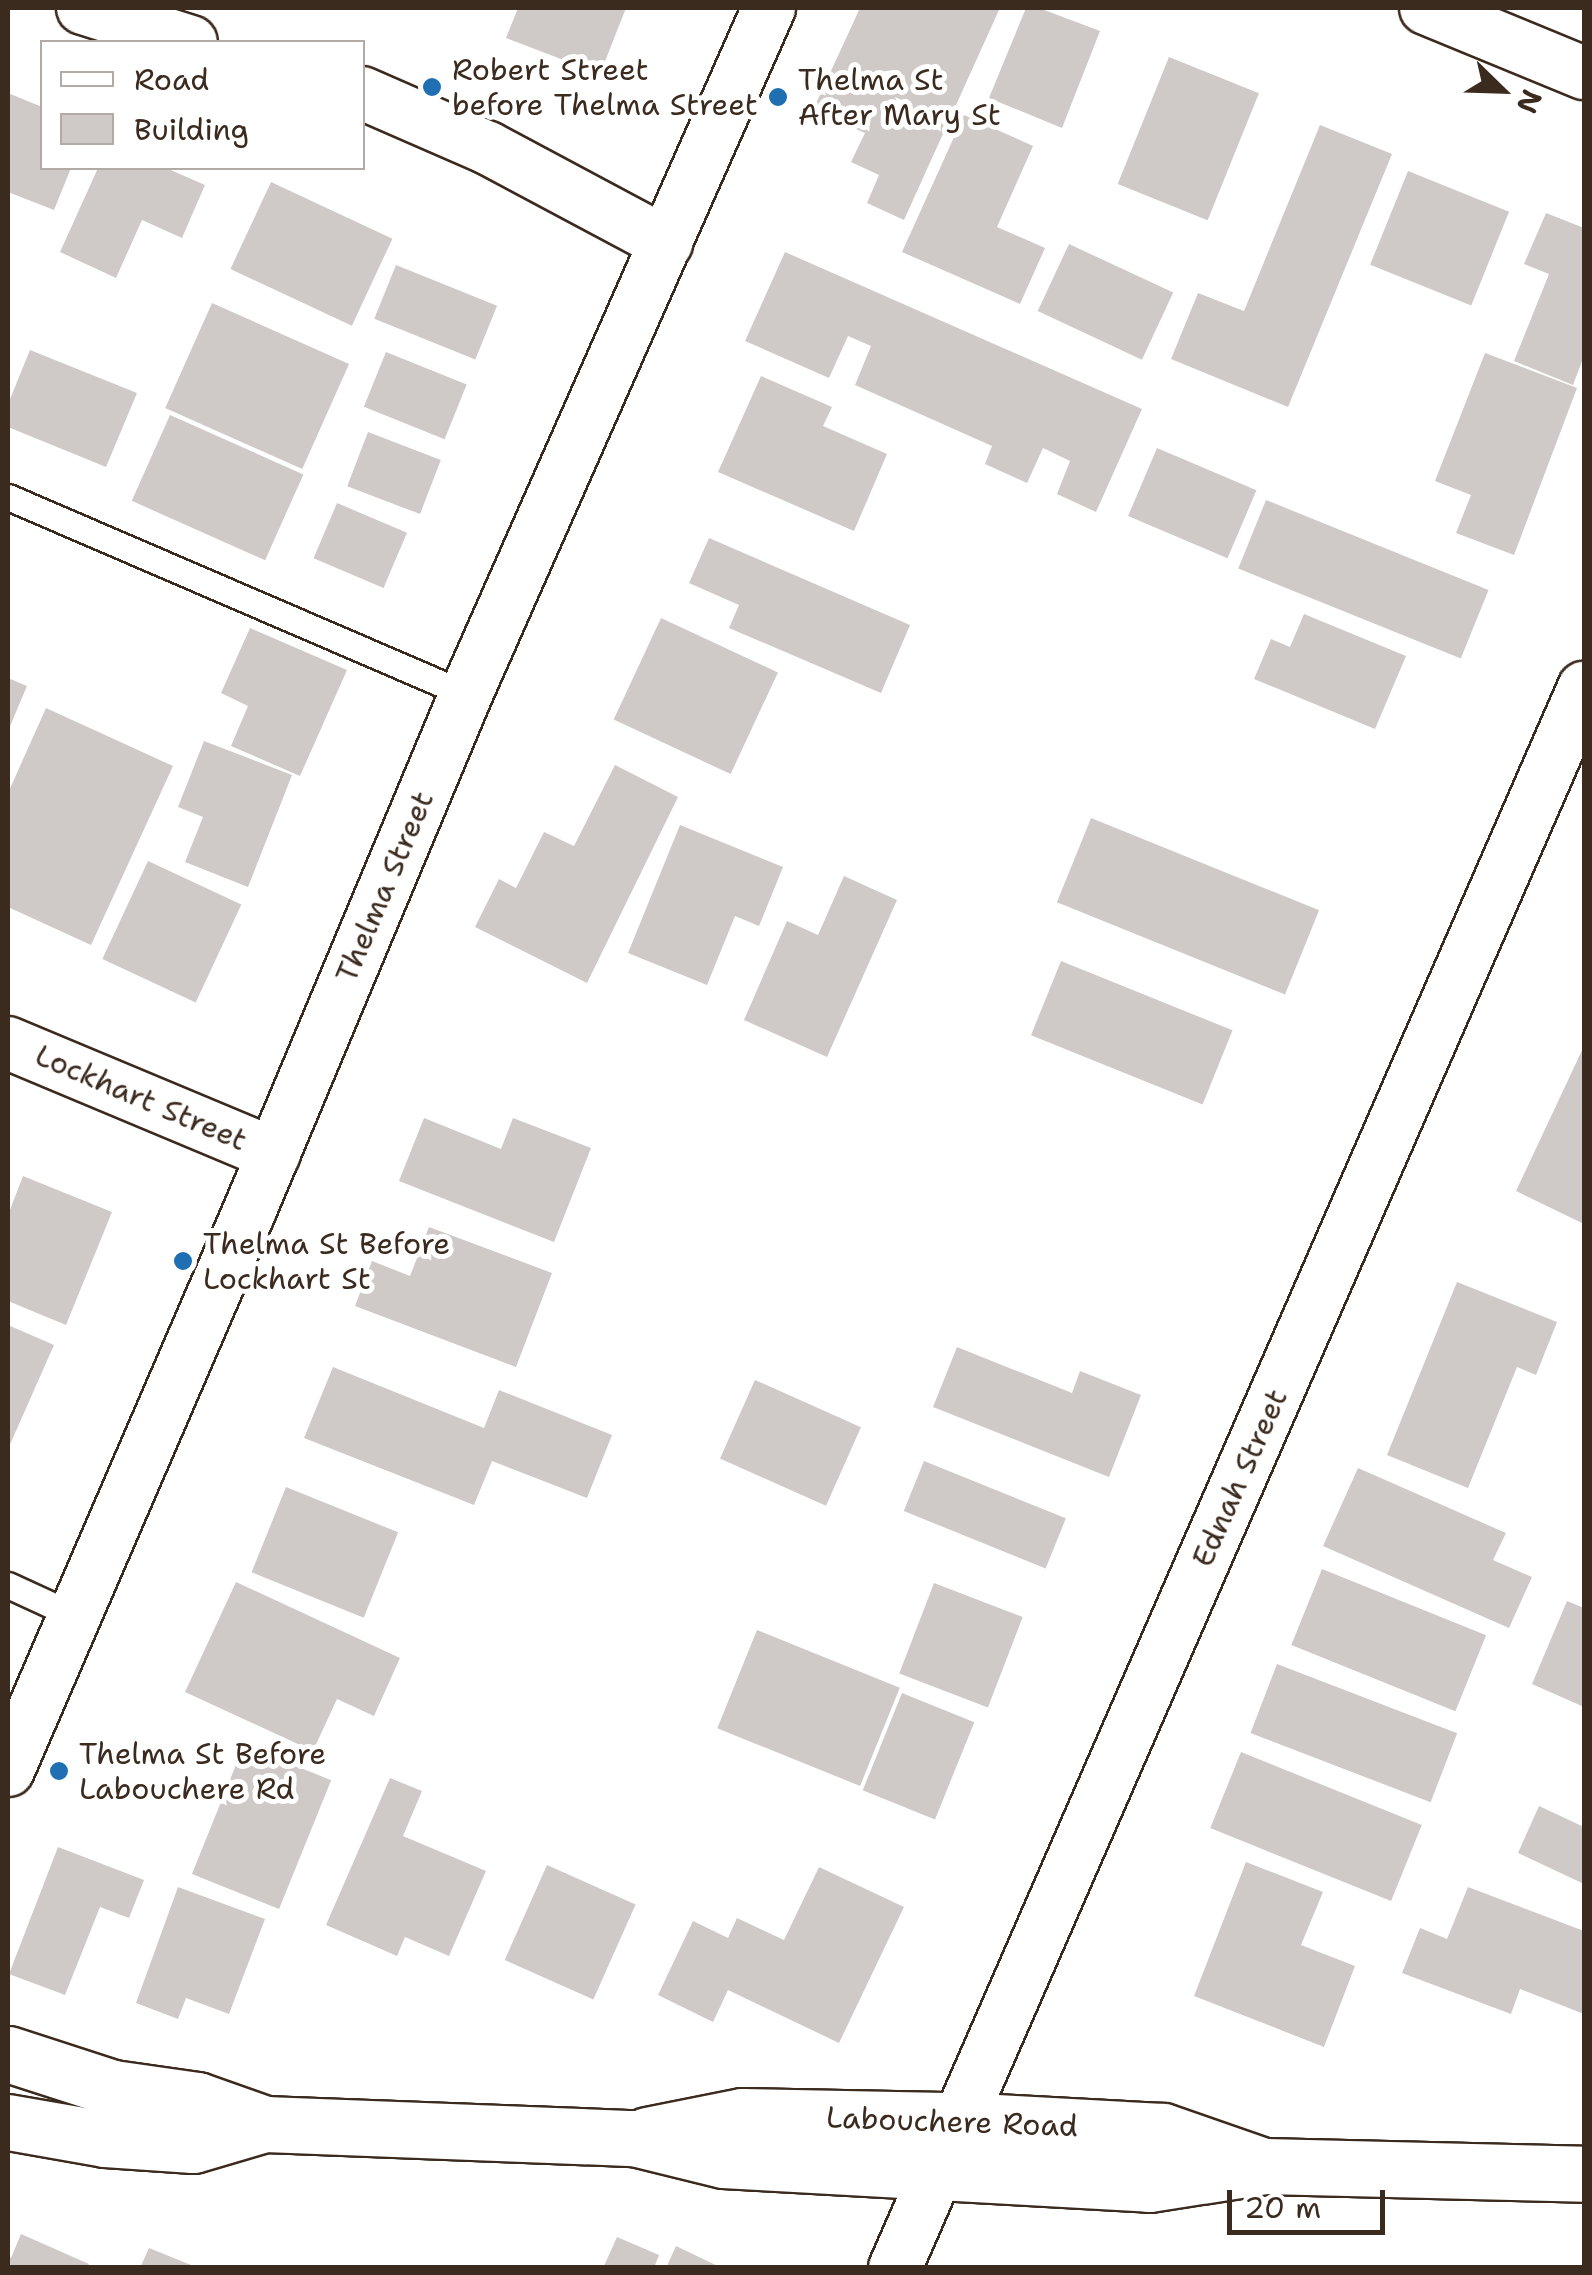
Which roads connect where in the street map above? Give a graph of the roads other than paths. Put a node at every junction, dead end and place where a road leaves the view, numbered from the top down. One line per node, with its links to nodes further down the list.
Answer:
1 (83, 8): 4 (street)
2 (768, 8): 7 (street, Thelma Street)
3 (1426, 8): 5 (street)
4 (186, 40)
5 (1584, 73)
6 (365, 94): 7 (street)
7 (666, 243): 10 (street, Thelma Street)
8 (8, 497): 10 (lane)
9 (1584, 688): 17 (street, Ednah Street)
10 (466, 694): 12 (street, Thelma Street)
11 (8, 1042): 12 (street, Lockhart Street)
12 (274, 1154): 14 (street, Thelma Street)
13 (8, 1585): 14 (lane)
14 (72, 1614): 15 (street, Thelma Street)
15 (8, 1770)
16 (8, 2054): 19 (main road, Labouchere Road)
17 (959, 2120): 20 (main road, Labouchere Road); 21 (main road, Labouchere Road); 22 (street, Ednah Street)
18 (8, 2122): 19 (main road, Labouchere Road)
19 (265, 2124): 20 (main road, Labouchere Road)
20 (634, 2138): 22 (main road, Labouchere Road)
21 (1265, 2166): 22 (main road, Labouchere Road); 23 (main road, Labouchere Road)
22 (936, 2174): 24 (street, Ednah Street)
23 (1584, 2174)
24 (895, 2268)

